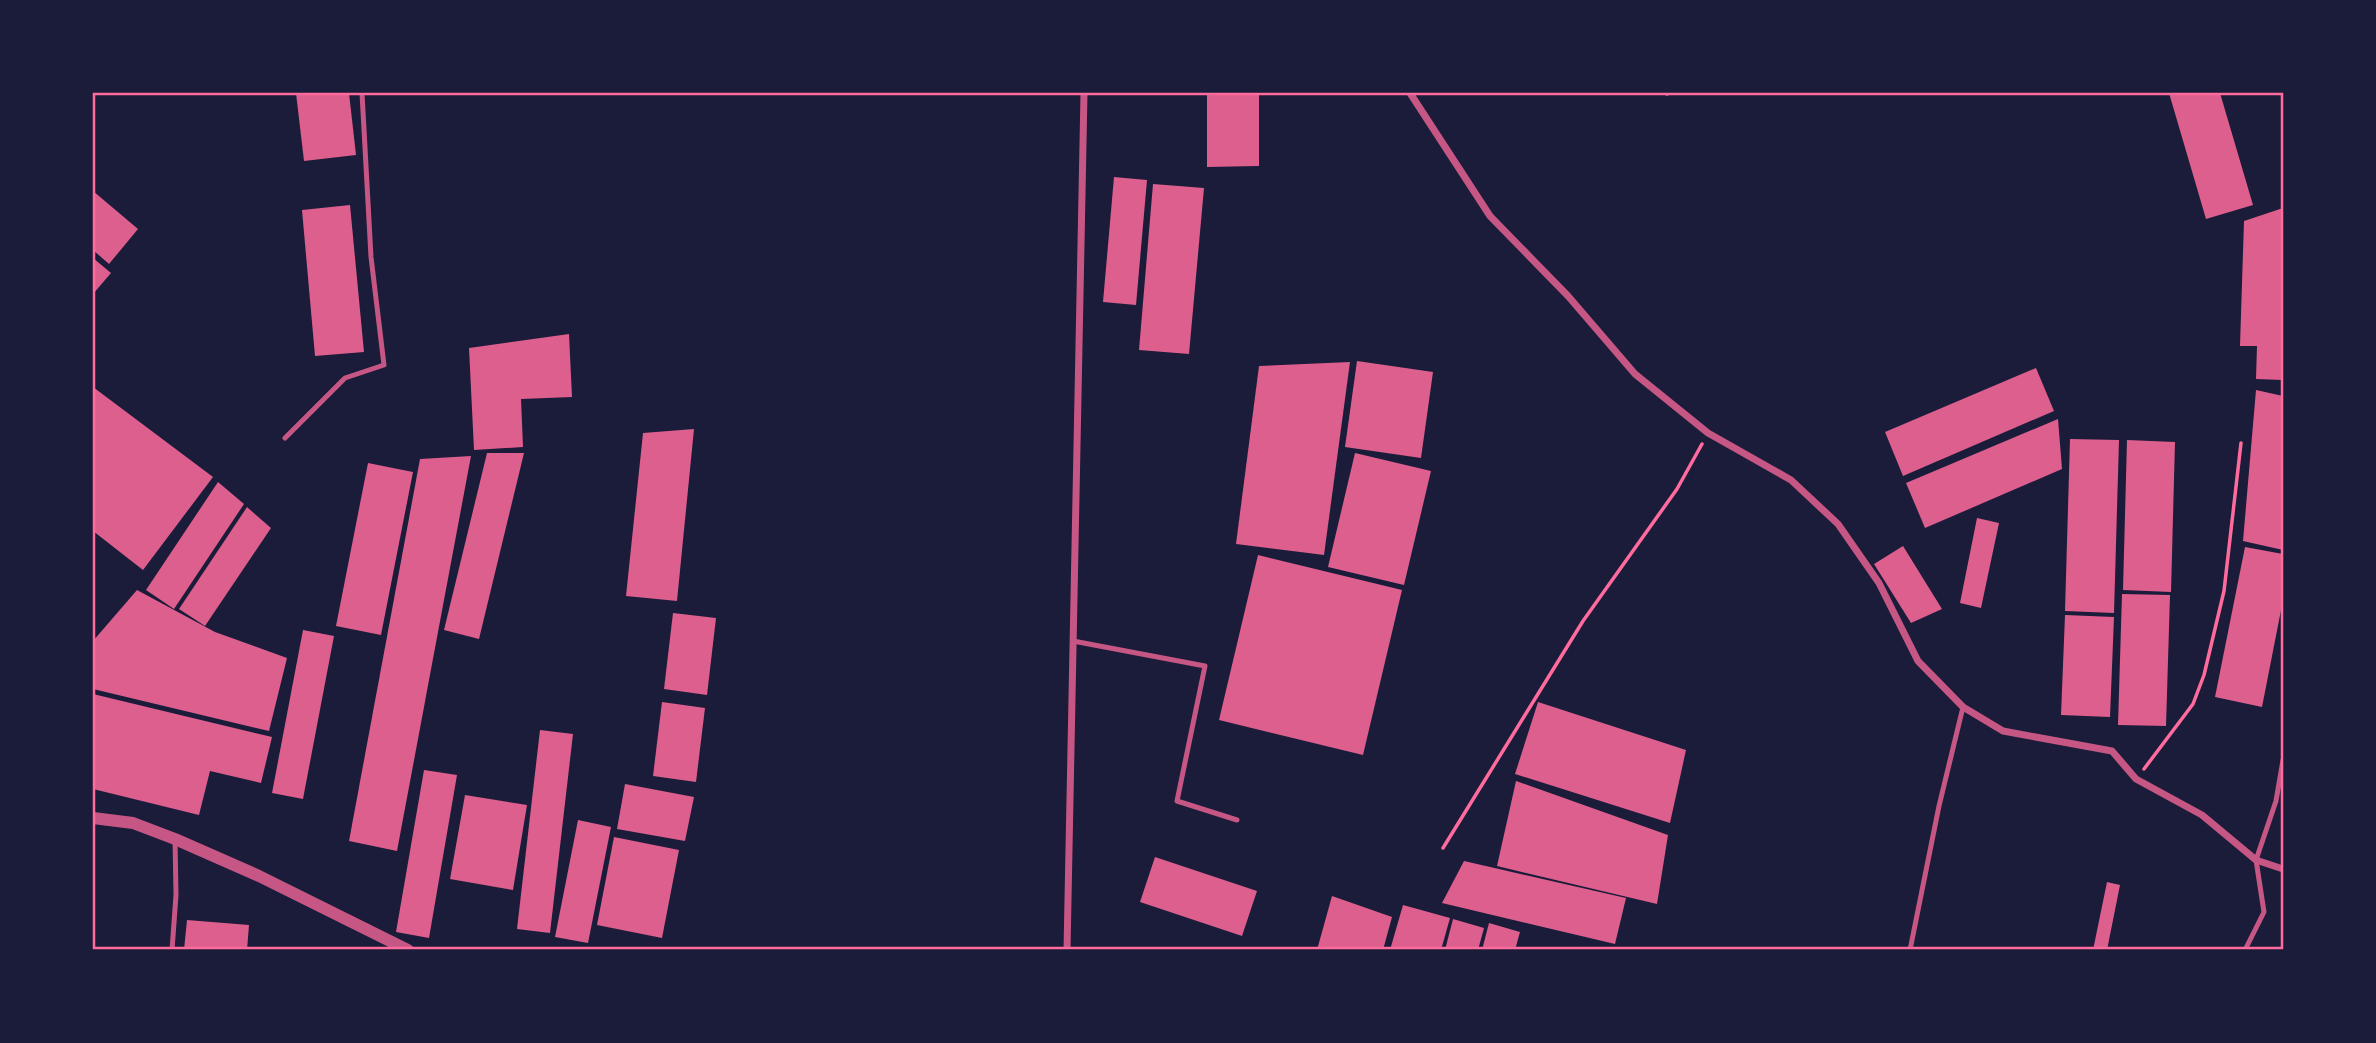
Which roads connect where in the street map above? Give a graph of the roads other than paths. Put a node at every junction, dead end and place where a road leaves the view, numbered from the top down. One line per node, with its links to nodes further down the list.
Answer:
1 (362, 93): 4 (lane)
2 (1084, 93): 5 (street)
3 (1410, 93): 6 (street)
4 (285, 438)
5 (1073, 641): 9 (lane); 15 (street)
6 (1963, 707): 11 (street); 16 (lane)
7 (2283, 760): 11 (lane)
8 (93, 818): 10 (street)
9 (1237, 820)
10 (175, 839): 13 (lane); 14 (street)
11 (2256, 860): 12 (street); 17 (lane)
12 (2283, 869)
13 (172, 950)
14 (408, 950)
15 (1067, 950)
16 (1909, 950)
17 (2245, 950)

